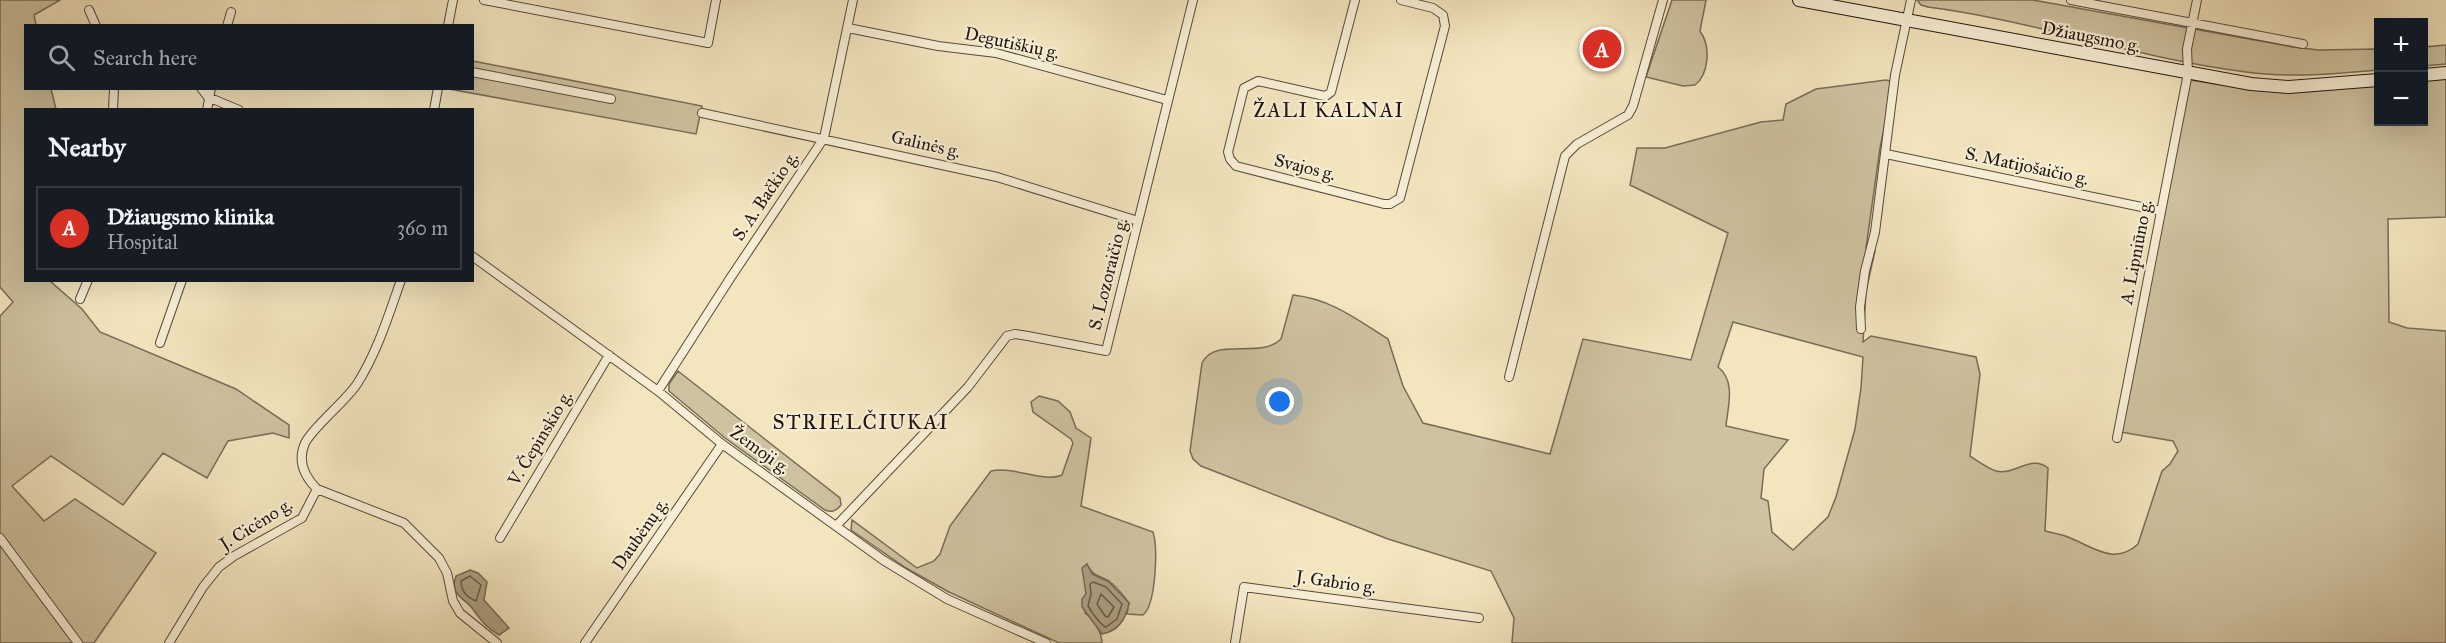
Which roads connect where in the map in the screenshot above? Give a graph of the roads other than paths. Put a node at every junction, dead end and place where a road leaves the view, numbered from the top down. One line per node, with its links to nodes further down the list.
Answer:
1 (453, 0): 18 (street)
2 (484, 0): 3 (street)
3 (716, 0)
4 (854, 0): 20 (street, S. A. Bačkio g.)
5 (1193, 0): 31 (street, S. Lozoraičio g.)
6 (1355, 0): 7 (street, Svajos g.)
7 (1401, 0)
8 (1663, 0): 49 (street)
9 (1799, 0): 15 (street, Džiaugsmo g.)
10 (1911, 0): 15 (street)
11 (2071, 0): 19 (street)
12 (2197, 0): 19 (street, A. Lipniūno g.)
13 (89, 10): 16 (street)
14 (231, 12): 17 (street)
15 (1906, 21): 23 (street, Džiaugsmo g.); 38 (street)
16 (95, 24)
17 (228, 24)
18 (448, 24)
19 (2191, 24): 21 (street); 23 (street, A. Lipniūno g.)
20 (848, 28): 31 (street, Degutiškių g.); 37 (street, S. A. Bačkio g.)
21 (2303, 44)
22 (474, 72): 30 (street)
23 (2188, 73): 26 (street, Džiaugsmo g.); 39 (street, A. Lipniūno g.)
24 (2446, 73): 25 (street)
25 (2428, 75)
26 (2374, 80)
27 (114, 90): 32 (street)
28 (438, 90): 35 (street)
29 (209, 93): 33 (street); 34 (street)
30 (611, 99)
31 (1167, 100): 40 (street, S. Lozoraičio g.)
32 (113, 108)
33 (207, 108)
34 (235, 108)
35 (434, 108)
36 (702, 113): 37 (street, Galinės g.)
37 (824, 138): 40 (street, Galinės g.); 50 (street, S. A. Bačkio g.)
38 (1886, 154): 39 (street, S. Matijošaičio g.); 46 (street)
39 (2161, 211): 51 (street, A. Lipniūno g.)
40 (1138, 221): 54 (street, S. Lozoraičio g.)
41 (474, 257): 48 (street, Žemoji g.)
42 (87, 282): 45 (street)
43 (181, 282): 47 (street)
44 (400, 282): 53 (street)
45 (80, 299)
46 (1861, 329)
47 (160, 343)
48 (609, 355): 50 (street, Žemoji g.); 56 (street, V. Čepinskio g.)
49 (1509, 376)
50 (658, 391): 52 (street, Žemoji g.)
51 (2117, 438)
52 (722, 444): 54 (street, Žemoji g.); 61 (street, Daubėnų g.)
53 (317, 489): 59 (street, J. Cicėno g.); 60 (street)
54 (837, 525): 62 (street, Žemoji g.)
55 (0, 538): 58 (street)
56 (500, 538)
57 (1479, 618): 63 (street, J. Gabrio g.)
58 (78, 643)
59 (169, 643)
60 (497, 643)
61 (585, 643)
62 (1046, 643)
63 (1235, 643)

